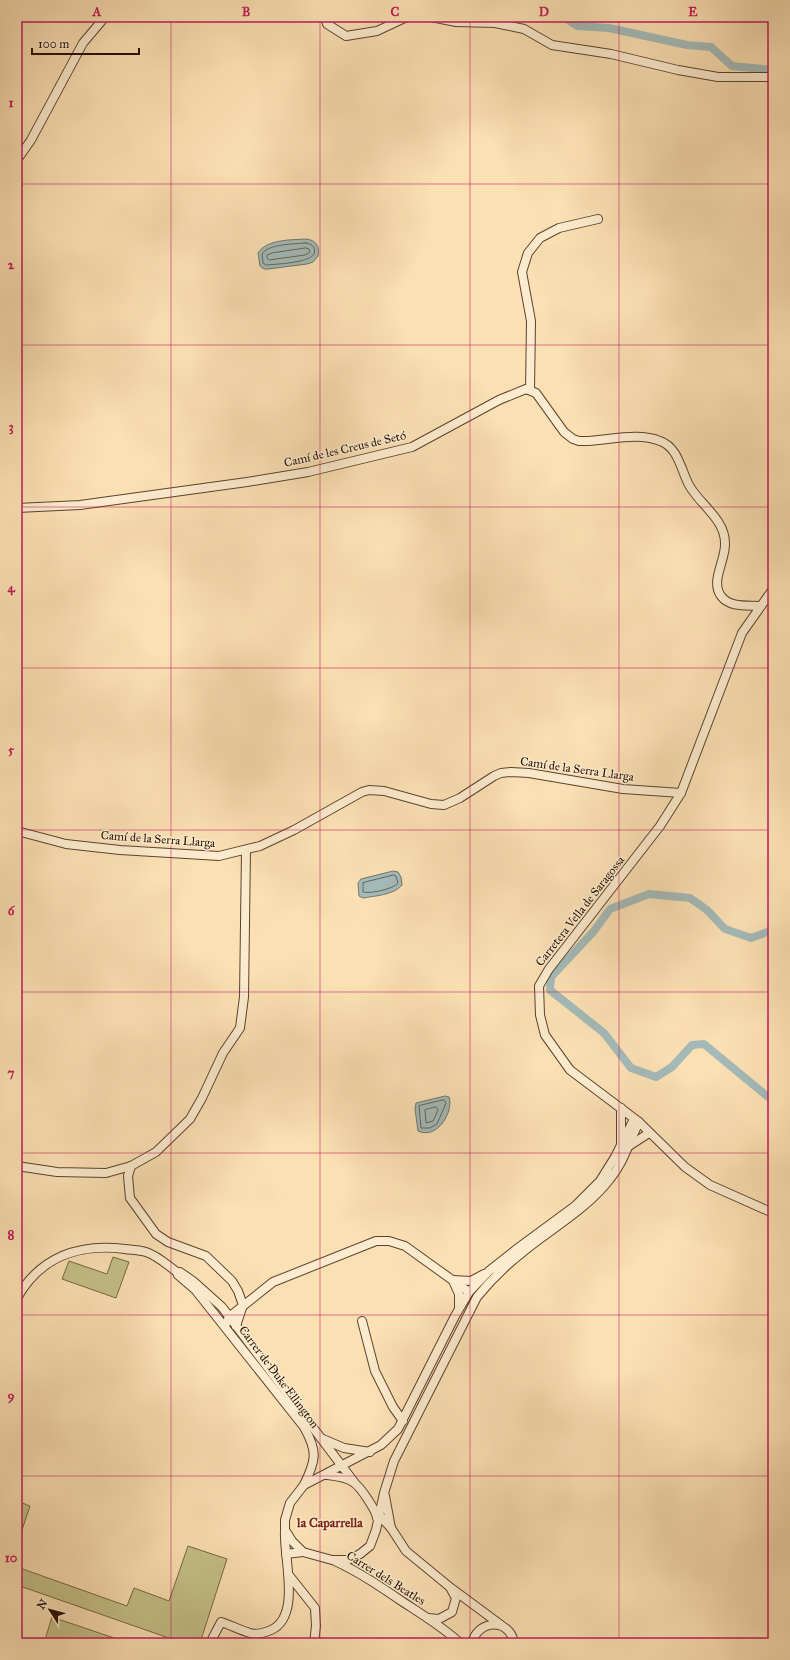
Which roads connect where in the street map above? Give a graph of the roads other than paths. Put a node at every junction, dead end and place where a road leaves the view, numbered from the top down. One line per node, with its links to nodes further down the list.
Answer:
1 (105, 17): 6 (street)
2 (325, 17): 3 (street)
3 (407, 17)
4 (431, 17): 5 (street)
5 (773, 77)
6 (17, 160)
7 (598, 218): 8 (street)
8 (530, 390): 9 (street, Camí de les Creus de Setó); 11 (street)
9 (17, 508)
10 (773, 589): 11 (street, Carretera Vella de Saragossa)
11 (760, 606): 12 (street, Carretera Vella de Saragossa)
12 (681, 793): 14 (street, Camí de la Serra Llarga); 15 (street, Carretera Vella de Saragossa)
13 (17, 831): 14 (street, Camí de la Serra Llarga)
14 (246, 850): 20 (street)
15 (621, 1108): 16 (street, Carretera Vella de Saragossa); 18 (street)
16 (636, 1120): 17 (street, Carretera Vella de Saragossa); 18 (street)
17 (649, 1133): 18 (street); 21 (street, Carretera Vella de Saragossa)
18 (625, 1145): 23 (street); 25 (street)
19 (17, 1166): 20 (street)
20 (132, 1166): 29 (street)
21 (773, 1213)
22 (177, 1272): 26 (street, Carrer de Duke Ellington); 28 (street, Carrer de Duke Ellington); 30 (street, Carrer de Duke Ellington)
23 (489, 1272): 24 (street); 27 (street)
24 (452, 1280): 27 (street); 29 (street); 31 (street)
25 (488, 1284): 27 (street); 32 (street)
26 (197, 1292): 33 (street, Carrer de Duke Ellington); 35 (street, Carrer de Duke Ellington)
27 (469, 1292): 31 (street); 32 (street)
28 (17, 1298)
29 (243, 1306): 30 (street); 33 (street); 36 (street)
30 (222, 1307): 33 (street, Carrer de Duke Ellington)
31 (458, 1310): 37 (street)
32 (468, 1316): 44 (street)
33 (229, 1317): 35 (street); 36 (street, Carrer de Duke Ellington)
34 (362, 1321): 37 (street)
35 (225, 1326): 43 (street, Carrer de Duke Ellington)
36 (236, 1326): 38 (street, Carrer de Duke Ellington)
37 (403, 1421): 39 (street)
38 (322, 1439): 39 (street, Carrer de Duke Ellington); 40 (street, Carrer de Duke Ellington)
39 (370, 1452): 40 (street)
40 (342, 1467): 41 (street); 42 (street, Carrer de Duke Ellington)
41 (323, 1475): 42 (street); 43 (street)
42 (354, 1482): 45 (street)
43 (304, 1485): 47 (street)
44 (384, 1493): 45 (street); 46 (street)
45 (378, 1516): 46 (street); 50 (street)
46 (391, 1528): 52 (street)
47 (285, 1530): 48 (street); 49 (street)
48 (303, 1552): 49 (street); 50 (street)
49 (286, 1554): 51 (street)
50 (332, 1560): 53 (street, Carrer dels Beatles)
51 (288, 1574): 55 (street); 56 (street)
52 (451, 1588): 53 (street, Carrer dels Beatles); 54 (street)
53 (427, 1618): 57 (street, Carrer dels Beatles)
54 (501, 1625): 58 (street); 59 (street)
55 (210, 1643)
56 (314, 1643)
57 (460, 1643)
58 (472, 1643)
59 (514, 1643)

